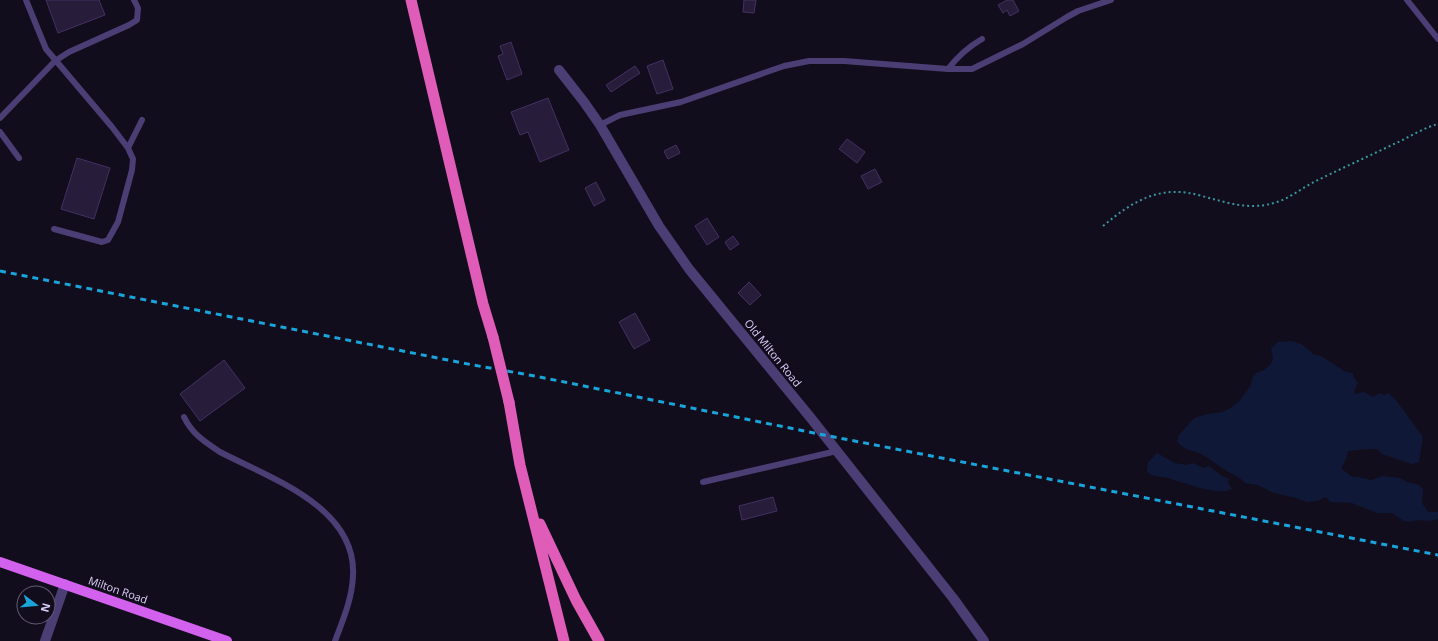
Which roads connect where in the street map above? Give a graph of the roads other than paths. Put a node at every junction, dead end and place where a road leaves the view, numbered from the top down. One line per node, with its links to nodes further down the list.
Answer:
1 (26, 0): 8 (lane)
2 (134, 0): 8 (lane)
3 (412, 0): 21 (highway, bridge)
4 (1111, 0): 9 (lane)
5 (1407, 0): 7 (lane)
6 (982, 39): 9 (lane)
7 (1438, 39)
8 (55, 61): 11 (lane); 15 (lane)
9 (948, 69): 13 (lane)
10 (559, 70): 13 (street, Old Milton Road)
11 (0, 118)
12 (142, 120): 15 (lane)
13 (600, 125): 19 (street, Old Milton Road)
14 (0, 132): 16 (lane)
15 (128, 148): 17 (lane)
16 (19, 158)
17 (54, 229)
18 (184, 417): 26 (lane)
19 (837, 451): 20 (lane); 29 (street, Old Milton Road)
20 (703, 482)
21 (530, 503): 27 (highway); 28 (highway)
22 (0, 562): 23 (main road, Milton Road)
23 (65, 584): 24 (street); 25 (main road, Milton Road)
24 (45, 641)
25 (227, 641)
26 (335, 641)
27 (564, 641)
28 (599, 641)
29 (984, 641)

